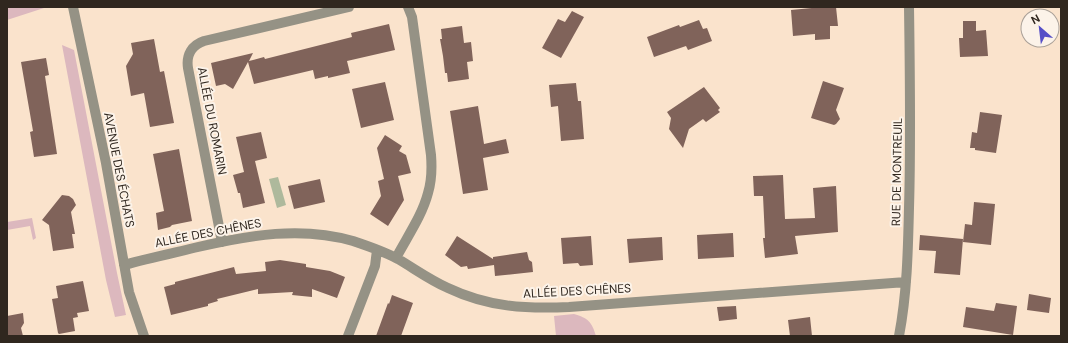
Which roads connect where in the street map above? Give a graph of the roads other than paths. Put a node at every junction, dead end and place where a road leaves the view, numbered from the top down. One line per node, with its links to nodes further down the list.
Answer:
1 (73, 7): 8 (street, AVENUE DES ÉCHATS)
2 (349, 7): 5 (street, ALLÉE DU ROMARIN)
3 (408, 7): 7 (street)
4 (909, 7): 9 (street, RUE DE MONTREUIL)
5 (222, 242): 6 (street, ALLÉE DES CHÊNES); 8 (street, ALLÉE DES CHÊNES)
6 (376, 250): 7 (street, ALLÉE DES CHÊNES); 11 (street)
7 (396, 258): 9 (street, ALLÉE DES CHÊNES)
8 (124, 265): 10 (street, AVENUE DES ÉCHATS)
9 (906, 282): 12 (street, RUE DE MONTREUIL)
10 (144, 336)
11 (348, 336)
12 (899, 336)

